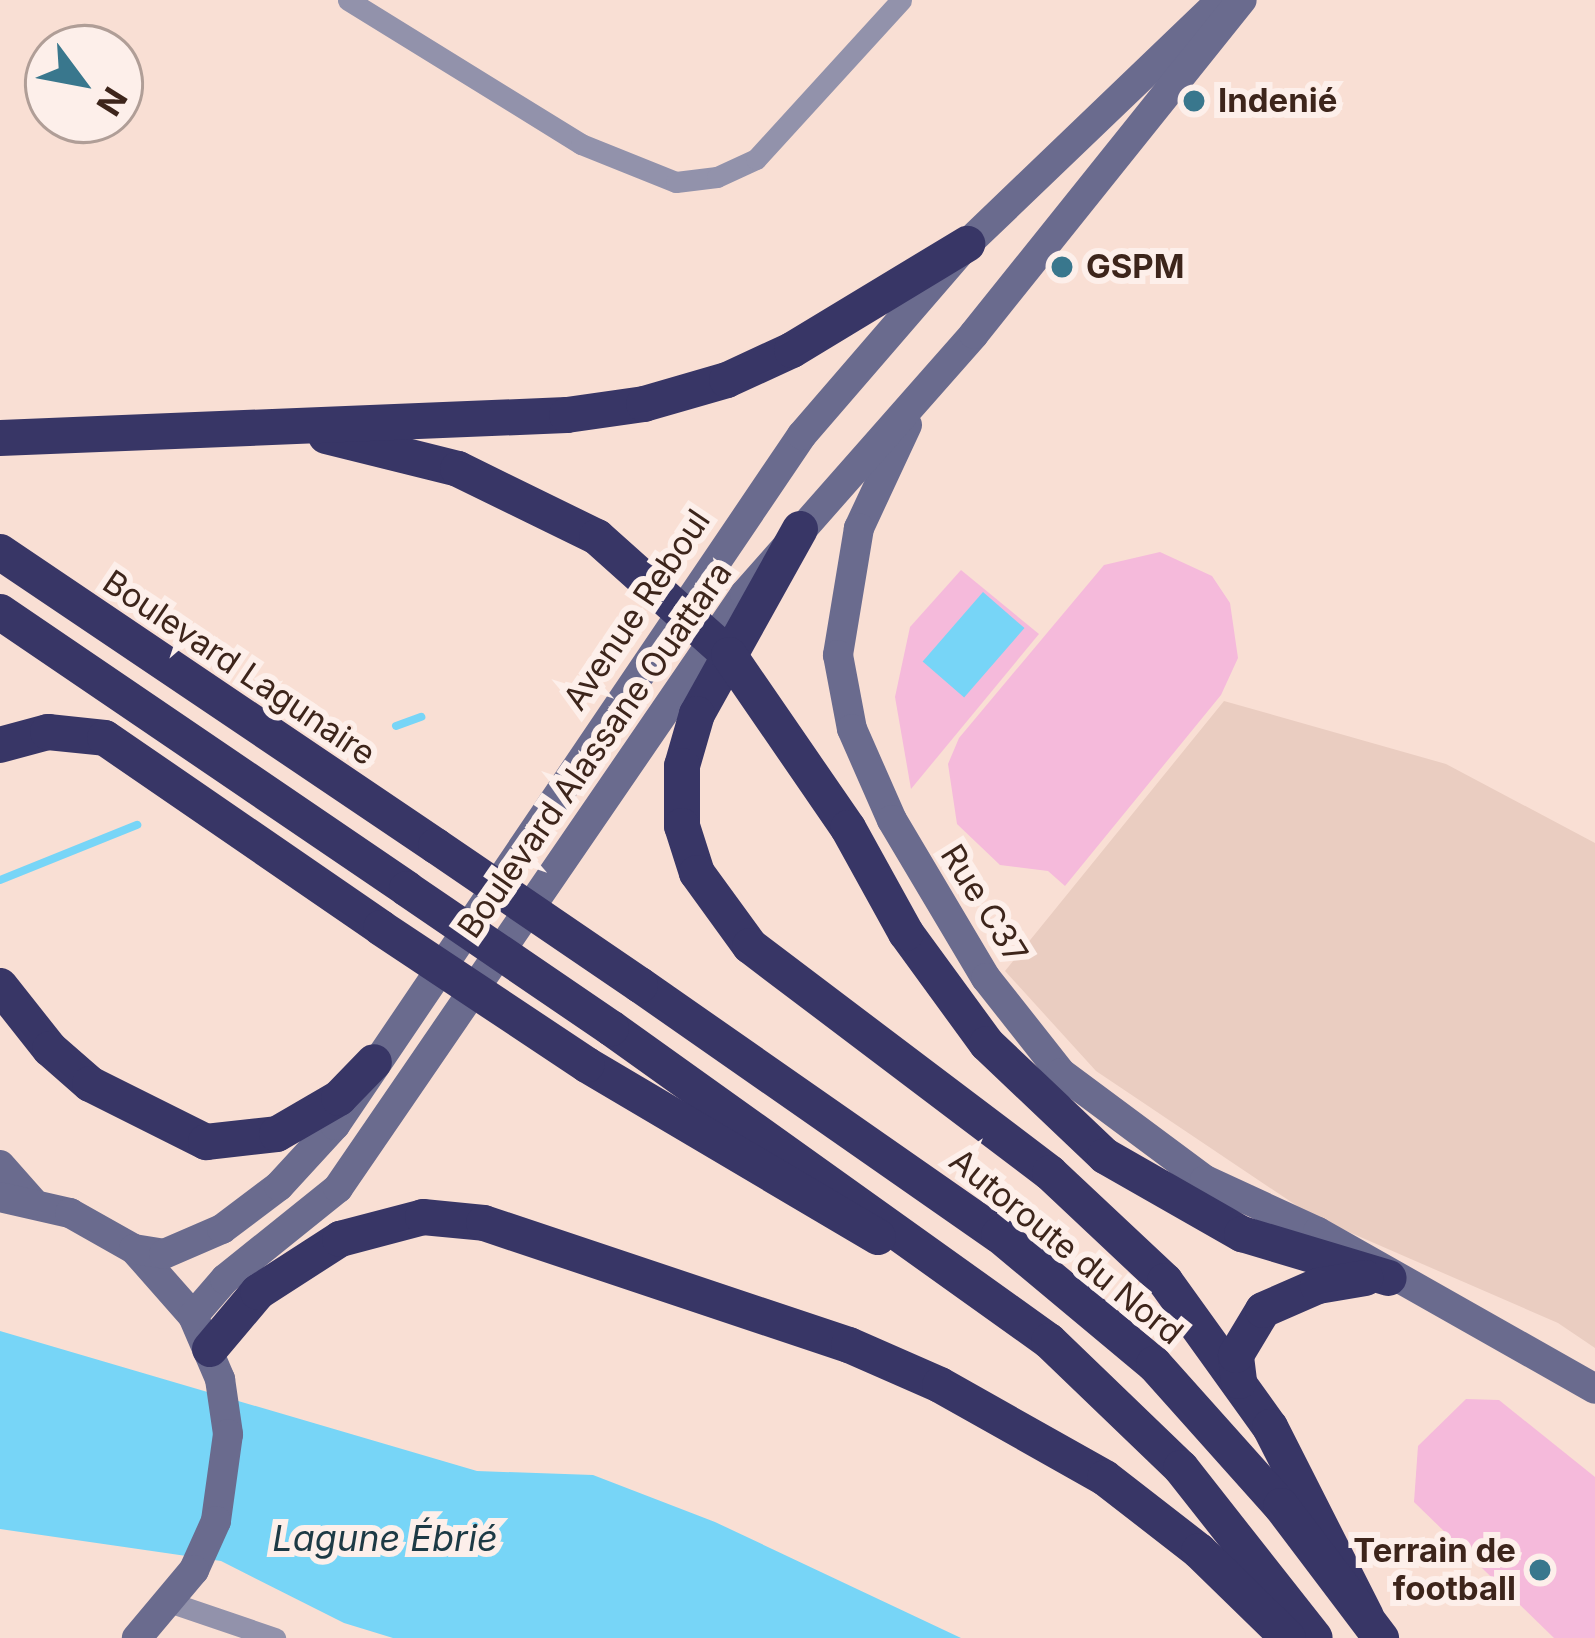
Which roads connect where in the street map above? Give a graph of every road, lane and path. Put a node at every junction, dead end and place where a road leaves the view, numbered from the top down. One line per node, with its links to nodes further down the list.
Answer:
1 (348, 0): 2 (street)
2 (901, 0)
3 (1221, 0): 5 (main road, Avenue Reboul)
4 (1242, 0): 6 (main road, Boulevard Alassane Ouattara)
5 (967, 244): 7 (highway); 15 (main road, Avenue Reboul)
6 (922, 393): 9 (main road, Boulevard Alassane Ouattara); 20 (main road, Rue C37)
7 (233, 424): 8 (highway); 20 (highway, bridge)
8 (0, 439)
9 (800, 529): 22 (main road, Boulevard Alassane Ouattara); 24 (highway)
10 (0, 552): 13 (highway, Boulevard Lagunaire, bridge)
11 (0, 612): 21 (highway, bridge)
12 (0, 745): 21 (highway, bridge)
13 (640, 985): 27 (highway, Autoroute du Nord)
14 (0, 986): 15 (highway)
15 (374, 1062): 19 (main road, Avenue Reboul)
16 (0, 1165): 18 (main road)
17 (0, 1197): 18 (main road)
18 (32, 1201): 19 (main road)
19 (134, 1249): 22 (main road)
20 (1389, 1278): 24 (highway); 25 (main road, Rue C37)
21 (973, 1283): 31 (highway)
22 (193, 1316): 23 (main road)
23 (215, 1364): 26 (main road); 30 (highway)
24 (1239, 1381): 27 (highway)
25 (1595, 1389)
26 (172, 1603): 28 (main road); 29 (street)
27 (1373, 1627)
28 (136, 1638)
29 (275, 1638)
30 (1288, 1638)
31 (1315, 1638)

